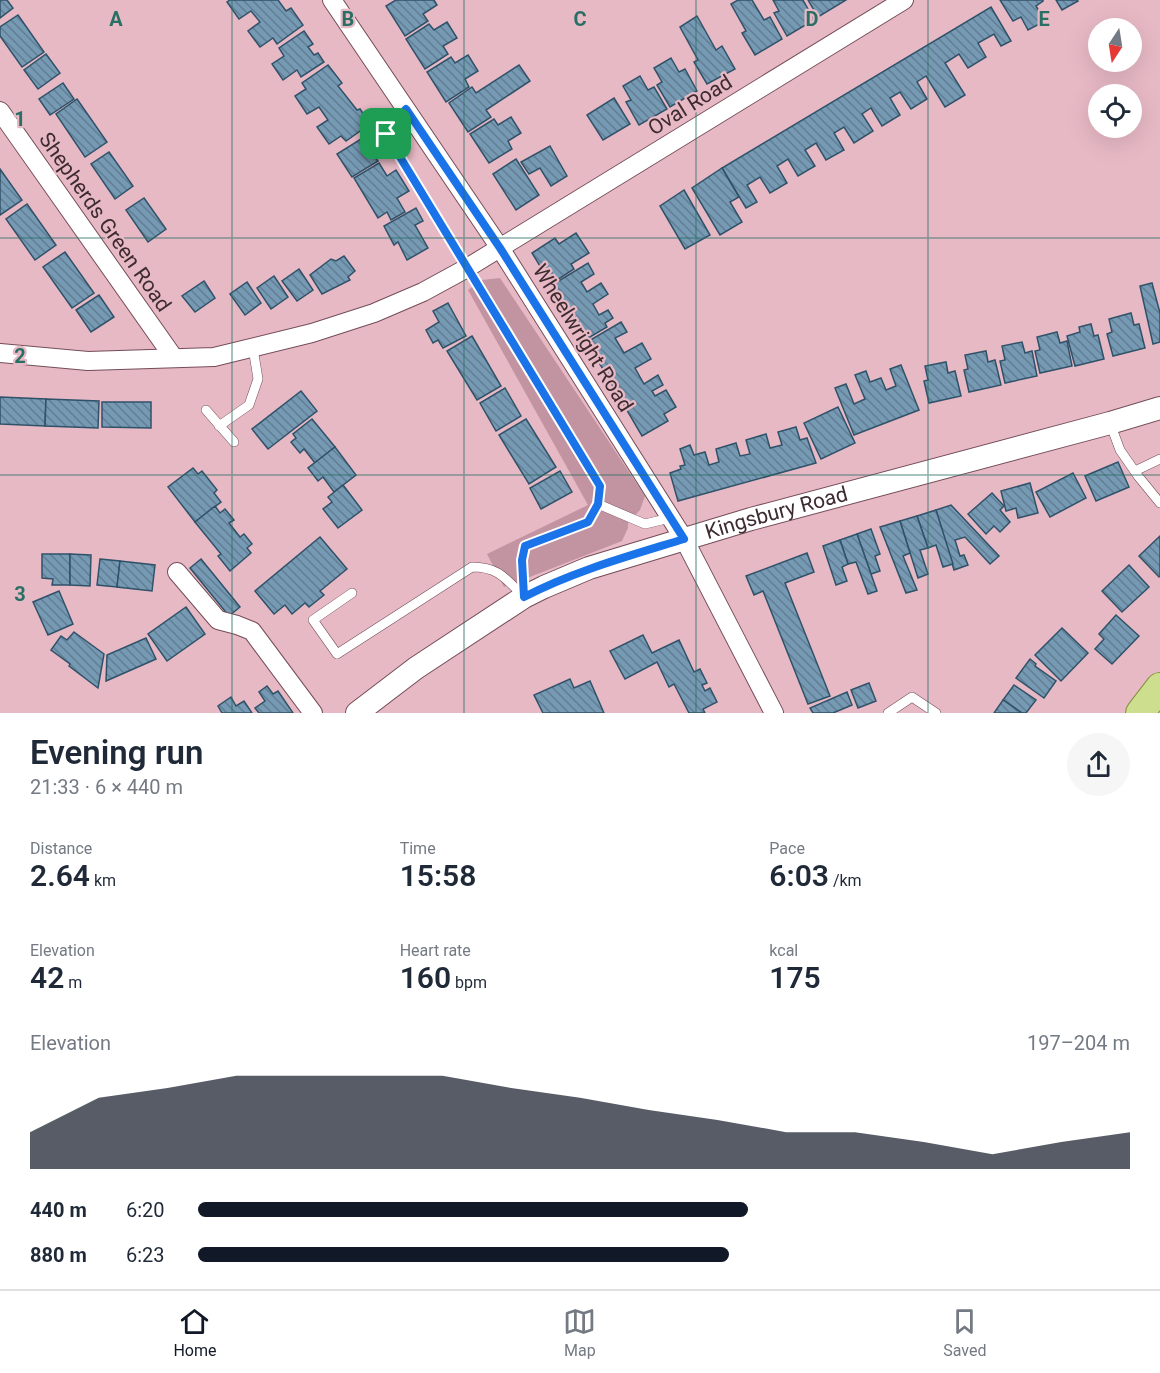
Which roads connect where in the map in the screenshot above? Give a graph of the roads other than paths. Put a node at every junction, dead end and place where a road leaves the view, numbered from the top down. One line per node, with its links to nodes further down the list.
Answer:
1 (332, 0): 3 (street, Wheelwright Road)
2 (904, 0): 5 (street, Oval Road)
3 (406, 109): 5 (street, Wheelwright Road); 6 (lane)
4 (0, 111): 9 (street, Shepherds Green Road)
5 (500, 248): 6 (street, Oval Road); 19 (street, Wheelwright Road)
6 (467, 268): 7 (street, Oval Road); 18 (lane)
7 (253, 348): 9 (street, Oval Road); 13 (lane)
8 (0, 353): 9 (street, Oval Road)
9 (174, 358)
10 (1160, 408): 12 (street, Kingsbury Road)
11 (206, 410): 13 (lane)
12 (1110, 423): 16 (lane); 20 (street, Kingsbury Road)
13 (219, 426): 14 (lane)
14 (234, 442)
15 (1160, 459): 16 (lane)
16 (1135, 471): 17 (lane)
17 (1160, 503)
18 (598, 504): 19 (lane); 23 (lane)
19 (670, 518): 20 (street, Wheelwright Road)
20 (684, 539): 23 (street, Kingsbury Road); 27 (street, Wheelwright Road)
21 (177, 572): 25 (street)
22 (352, 593): 23 (lane)
23 (524, 597): 26 (street, Kingsbury Road)
24 (1160, 687): 30 (main road)
25 (313, 713)
26 (357, 713)
27 (774, 713)
28 (888, 713): 29 (lane)
29 (936, 713)
30 (1140, 713)

